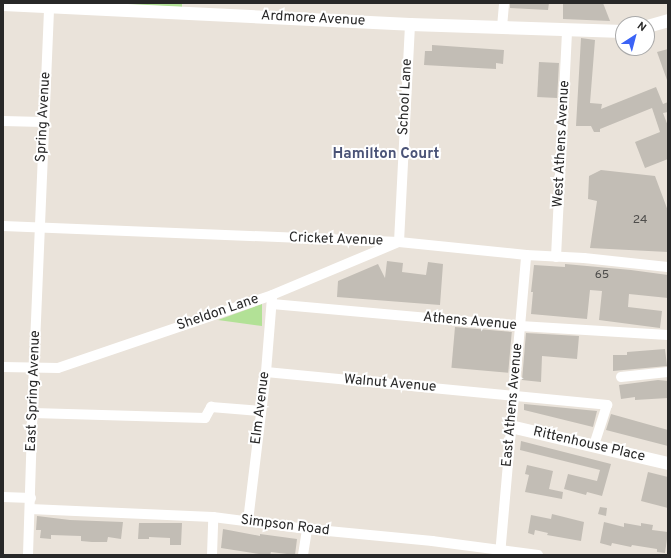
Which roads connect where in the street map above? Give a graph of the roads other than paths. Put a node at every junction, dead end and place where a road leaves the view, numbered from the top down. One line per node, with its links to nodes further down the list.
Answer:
1 (504, 3): 8 (street)
2 (3, 4): 3 (street, Ardmore Avenue)
3 (33, 4): 4 (street, Ardmore Avenue)
4 (49, 7): 6 (street, Ardmore Avenue); 12 (street, Spring Avenue)
5 (668, 20): 7 (street)
6 (410, 24): 8 (street, Ardmore Avenue); 15 (street, School Lane)
7 (655, 24)
8 (502, 27): 9 (street, Ardmore Avenue)
9 (567, 30): 10 (street, Ardmore Avenue); 17 (street, West Athens Avenue)
10 (615, 31)
11 (3, 121): 12 (street)
12 (43, 122): 14 (street, Spring Avenue)
13 (3, 226): 14 (street, Cricket Avenue)
14 (40, 228): 15 (street, Cricket Avenue); 23 (street, East Spring Avenue)
15 (399, 242): 16 (street, Cricket Avenue); 19 (street, Sheldon Lane)
16 (526, 255): 17 (street, Cricket Avenue); 20 (street, East Athens Avenue)
17 (556, 257): 18 (street, Cricket Avenue)
18 (668, 267)
19 (272, 299): 20 (street, Athens Avenue); 23 (street, Sheldon Lane); 24 (street, Elm Avenue)
20 (520, 326): 21 (street, Athens Avenue); 27 (street, East Athens Avenue)
21 (668, 335)
22 (3, 367): 23 (street, Sheldon Lane)
23 (34, 368): 29 (street, East Spring Avenue)
24 (266, 372): 27 (street, Walnut Avenue); 28 (street, Elm Avenue)
25 (668, 372): 26 (street)
26 (621, 377)
27 (514, 395): 30 (street, East Athens Avenue); 31 (street, Walnut Avenue)
28 (261, 411): 29 (street); 37 (street, Elm Avenue)
29 (33, 413): 34 (street, East Spring Avenue)
30 (510, 426): 31 (street, Rittenhouse Place); 39 (street, East Athens Avenue)
31 (594, 445): 32 (street, Rittenhouse Place)
32 (668, 463)
33 (3, 497): 34 (street)
34 (31, 498): 35 (street, East Spring Avenue)
35 (30, 509): 36 (street, Simpson Road); 40 (street, East Spring Avenue)
36 (213, 517): 37 (street, Simpson Road); 41 (street)
37 (248, 521): 38 (street, Simpson Road)
38 (307, 529): 39 (street, Simpson Road); 42 (street)
39 (500, 552): 43 (street, Simpson Road)
40 (28, 555)
41 (212, 555)
42 (303, 555)
43 (538, 555)

